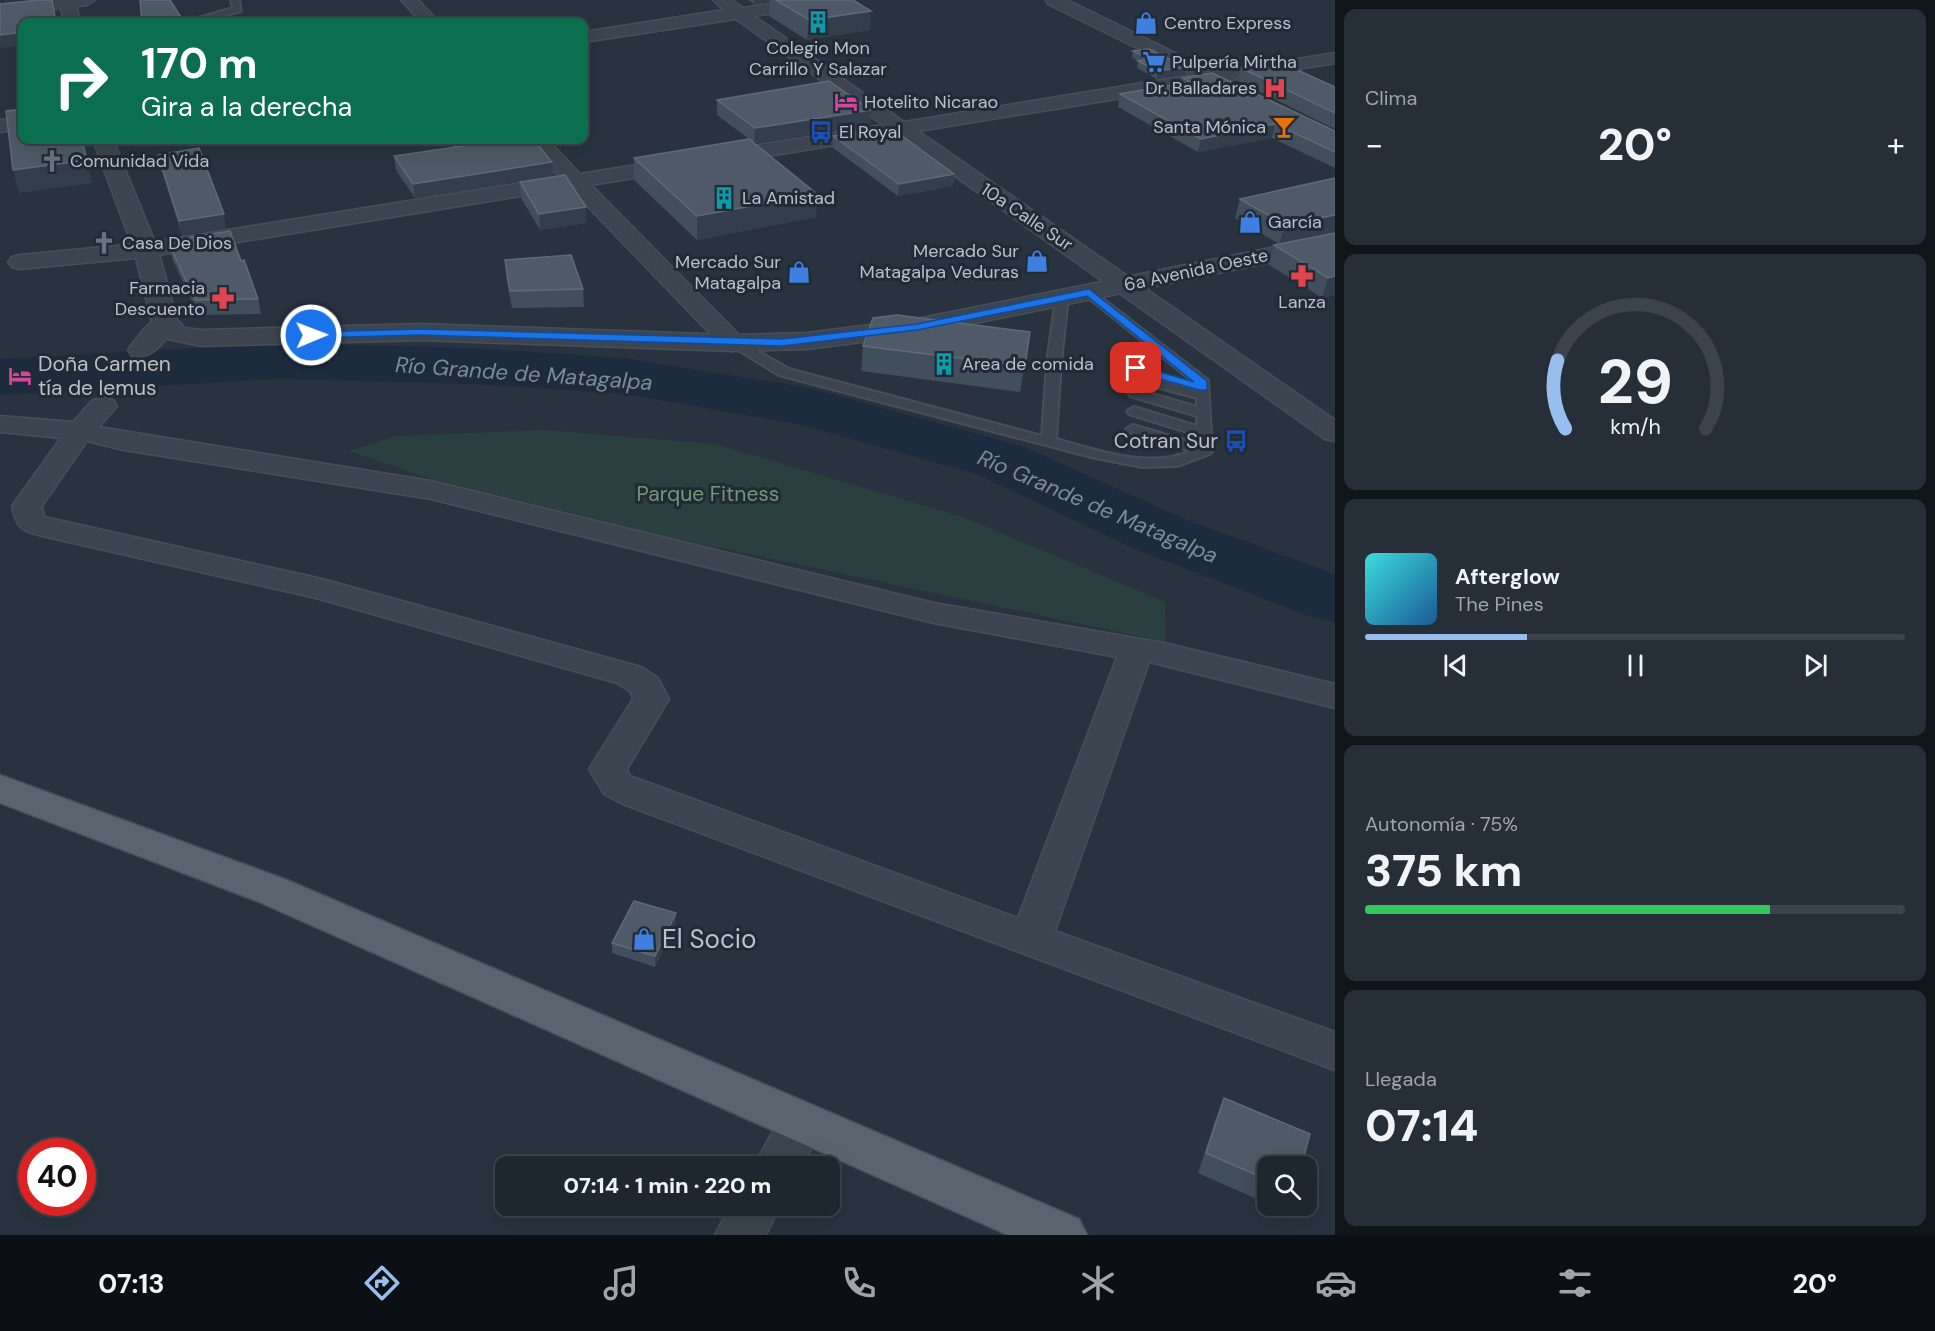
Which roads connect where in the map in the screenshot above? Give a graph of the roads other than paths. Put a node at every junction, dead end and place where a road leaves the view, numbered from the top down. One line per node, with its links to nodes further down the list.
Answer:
1 (87, 0): 7 (street)
2 (235, 0): 11 (lane)
3 (409, 0): 12 (street)
4 (721, 0): 9 (street, 10a Calle Sur)
5 (825, 0): 9 (street)
6 (1054, 0): 15 (street)
7 (67, 1): 8 (street); 10 (street)
8 (0, 10)
9 (740, 14): 13 (street); 19 (street, 10a Calle Sur)
10 (71, 18)
11 (204, 18)
12 (426, 18)
13 (588, 36)
14 (1335, 58): 15 (street)
15 (1212, 78): 16 (street); 19 (street)
16 (1243, 93)
17 (18, 124): 18 (street)
18 (0, 126)
19 (899, 129): 22 (street); 26 (street, 10a Calle Sur)
20 (105, 144): 24 (street)
21 (541, 144): 22 (street)
22 (576, 182): 24 (street); 30 (street)
23 (1335, 242): 26 (street, 6a Avenida Oeste)
24 (146, 250): 25 (street); 29 (street)
25 (20, 262)
26 (1125, 285): 27 (street, 6a Avenida Oeste); 36 (street, 10a Calle Sur)
27 (1089, 292): 28 (street, 6a Avenida Oeste); 34 (lane)
28 (1062, 298): 30 (street, 6a Avenida Oeste); 37 (lane)
29 (165, 323): 30 (street, 6a Avenida Oeste); 31 (street)
30 (733, 343): 37 (lane)
31 (141, 350)
32 (1134, 398): 34 (lane); 34 (lane); 34 (lane)
33 (92, 418): 35 (street); 38 (street); 41 (street)
34 (1204, 419): 37 (lane)
35 (0, 424)
36 (1335, 433)
37 (1049, 442)
38 (1137, 649): 39 (street); 41 (street)
39 (1335, 696)
40 (0, 788): 43 (main road)
41 (1031, 939): 42 (street)
42 (1335, 1051)
43 (802, 1122): 44 (street); 47 (main road)
44 (783, 1156)
45 (750, 1216): 46 (street)
46 (740, 1235)
47 (1062, 1235)

